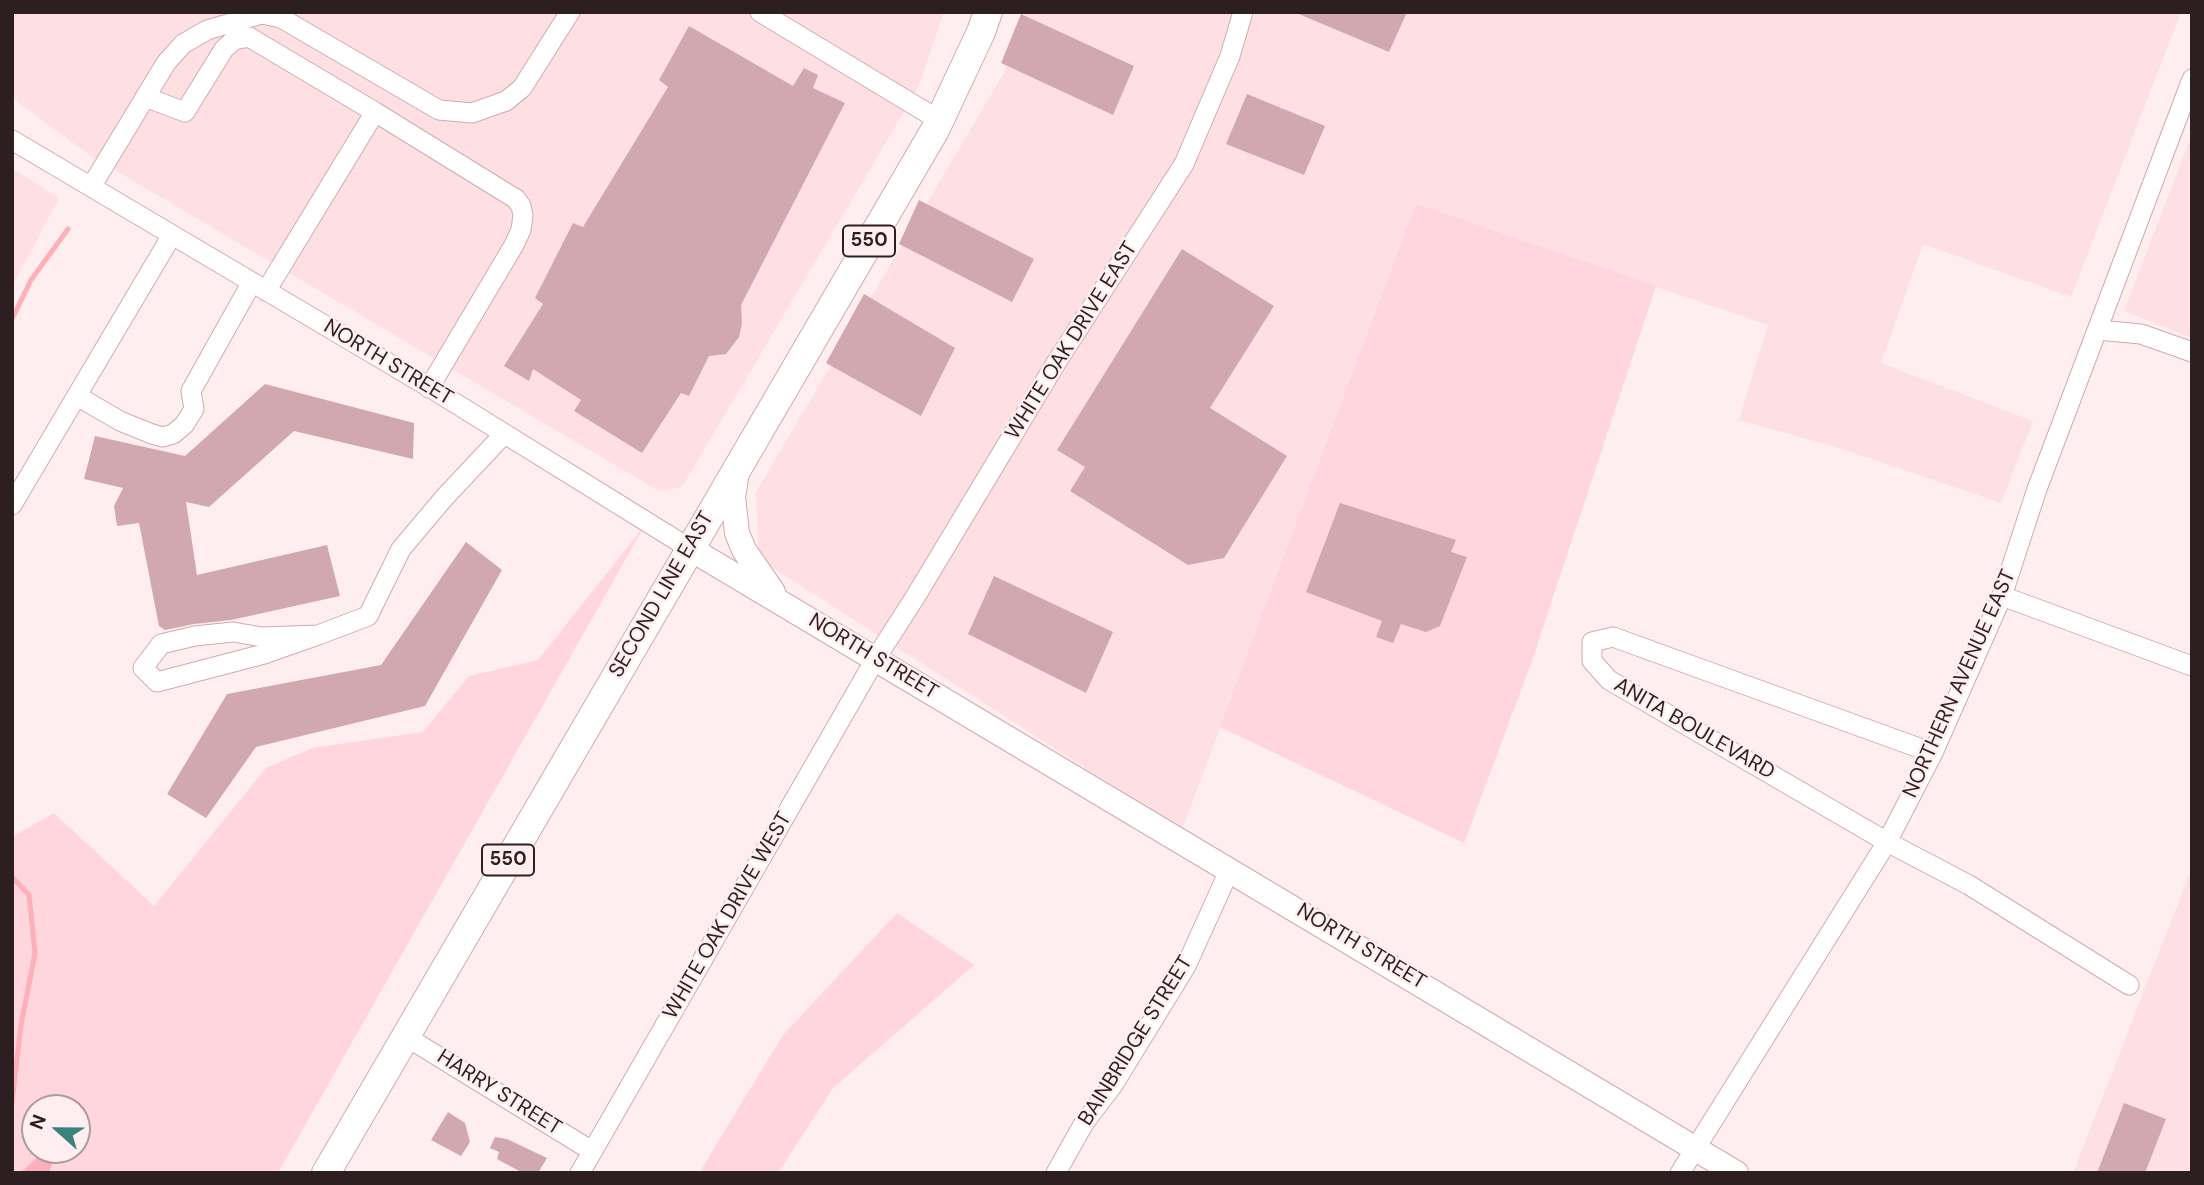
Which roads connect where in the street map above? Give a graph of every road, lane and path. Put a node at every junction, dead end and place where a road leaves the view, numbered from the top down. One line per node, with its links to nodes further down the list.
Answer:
1 (570, 12): 6 (street)
2 (760, 12): 8 (street)
3 (988, 12): 8 (highway, SECOND LINE EAST / 550)
4 (1243, 12): 24 (street, WHITE OAK DRIVE EAST)
5 (2192, 79): 13 (street, NORTHERN AVENUE EAST)
6 (145, 97): 7 (street); 10 (street)
7 (375, 112): 12 (street); 15 (street)
8 (939, 120): 18 (highway, SECOND LINE EAST / 550)
9 (12, 140): 10 (street, NORTH STREET)
10 (91, 187): 11 (street, NORTH STREET)
11 (172, 234): 12 (street, NORTH STREET); 16 (street)
12 (259, 286): 15 (street, NORTH STREET); 16 (street)
13 (2098, 330): 14 (street); 21 (street, NORTHERN AVENUE EAST)
14 (2192, 352)
15 (429, 387): 17 (street, NORTH STREET)
16 (77, 396): 19 (street)
17 (504, 433): 20 (street, NORTH STREET); 23 (street)
18 (739, 464): 20 (highway, SECOND LINE EAST / 550); 22 (main road)
19 (12, 505)
20 (689, 548): 22 (main road, NORTH STREET); 30 (highway, SECOND LINE EAST / 550)
21 (2002, 596): 25 (street); 26 (street, NORTHERN AVENUE EAST)
22 (780, 601): 24 (main road, NORTH STREET)
23 (318, 635): 23 (street)
24 (876, 658): 28 (main road, NORTH STREET); 32 (street, WHITE OAK DRIVE WEST)
25 (2192, 666)
26 (1933, 753): 27 (street, NORTHERN AVENUE EAST); 27 (street, ANITA BOULEVARD)
27 (1887, 842): 29 (street, ANITA BOULEVARD); 31 (street, NORTHERN AVENUE EAST)
28 (1230, 869): 31 (main road, NORTH STREET); 35 (street, BAINBRIDGE STREET)
29 (2129, 985)
30 (405, 1036): 32 (street, HARRY STREET); 33 (highway, SECOND LINE EAST / 550)
31 (1694, 1148): 36 (street, NORTHERN AVENUE EAST); 37 (main road, NORTH STREET)
32 (592, 1150): 34 (street, WHITE OAK DRIVE WEST)
33 (327, 1173)
34 (580, 1173)
35 (1056, 1173)
36 (1680, 1173)
37 (1735, 1173)

